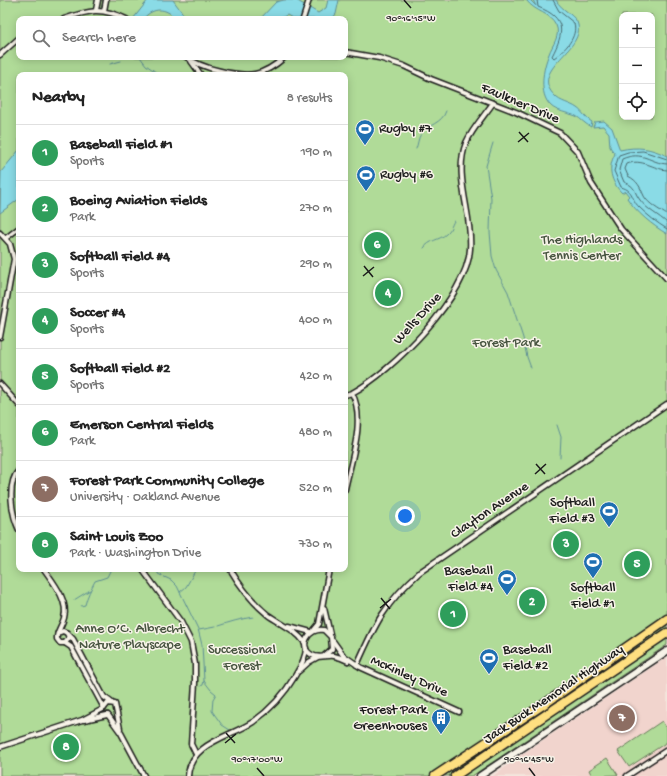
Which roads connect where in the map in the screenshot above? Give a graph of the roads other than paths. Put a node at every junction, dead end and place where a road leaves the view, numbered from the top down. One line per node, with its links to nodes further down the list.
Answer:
1 (98, 0): 4 (street)
2 (106, 0): 5 (street)
3 (308, 0): 8 (street)
4 (96, 10): 5 (street); 6 (street)
5 (104, 11): 7 (street)
6 (75, 16)
7 (118, 16)
8 (304, 16)
9 (16, 41): 11 (street)
10 (348, 53): 18 (street, Faulkner Drive)
11 (0, 55)
12 (190, 60): 15 (street)
13 (194, 60): 16 (street)
14 (281, 60): 17 (street)
15 (199, 72)
16 (228, 72)
17 (260, 72)
18 (493, 103): 22 (street, Faulkner Drive); 25 (street, Wells Drive)
19 (16, 230): 21 (street)
20 (0, 233): 21 (street)
21 (6, 238): 23 (street)
22 (667, 279)
23 (0, 337)
24 (1, 386): 27 (street)
25 (352, 392): 26 (street, Wells Drive); 30 (street)
26 (348, 394)
27 (16, 402)
28 (667, 404): 50 (street, Clayton Avenue)
29 (16, 474): 31 (street)
30 (348, 474)
31 (16, 522)
32 (46, 572): 40 (street)
33 (144, 572): 61 (street)
34 (232, 572): 38 (street)
35 (328, 572): 36 (street)
36 (323, 604): 39 (street); 43 (street)
37 (667, 619): 64 (highway, Jack Buck Memorial Highway)
38 (283, 624): 39 (street); 45 (street)
39 (312, 632): 43 (street); 45 (street)
40 (58, 633): 41 (street); 44 (street)
41 (67, 633): 44 (street); 52 (street)
42 (667, 633): 65 (highway, Jack Buck Memorial Highway)
43 (332, 639): 47 (street); 49 (street, McKinley Drive)
44 (65, 643): 53 (street)
45 (306, 646): 48 (street); 51 (street)
46 (667, 651): 66 (street)
47 (324, 656): 48 (street); 49 (street, McKinley Drive)
48 (318, 657): 51 (street)
49 (350, 661): 50 (street, McKinley Drive)
50 (357, 665): 55 (street, McKinley Drive)
51 (296, 674): 61 (street)
52 (111, 702): 53 (street); 54 (street)
53 (104, 708): 56 (street); 57 (street)
54 (116, 712): 56 (street); 58 (street)
55 (459, 712)
56 (107, 715): 57 (street); 58 (street)
57 (82, 720): 59 (street)
58 (121, 733): 62 (street)
59 (0, 747)
60 (667, 750): 67 (street)
61 (196, 754): 63 (street)
62 (144, 776)
63 (188, 776)
64 (435, 776)
65 (455, 776)
66 (480, 776)
67 (628, 776)

